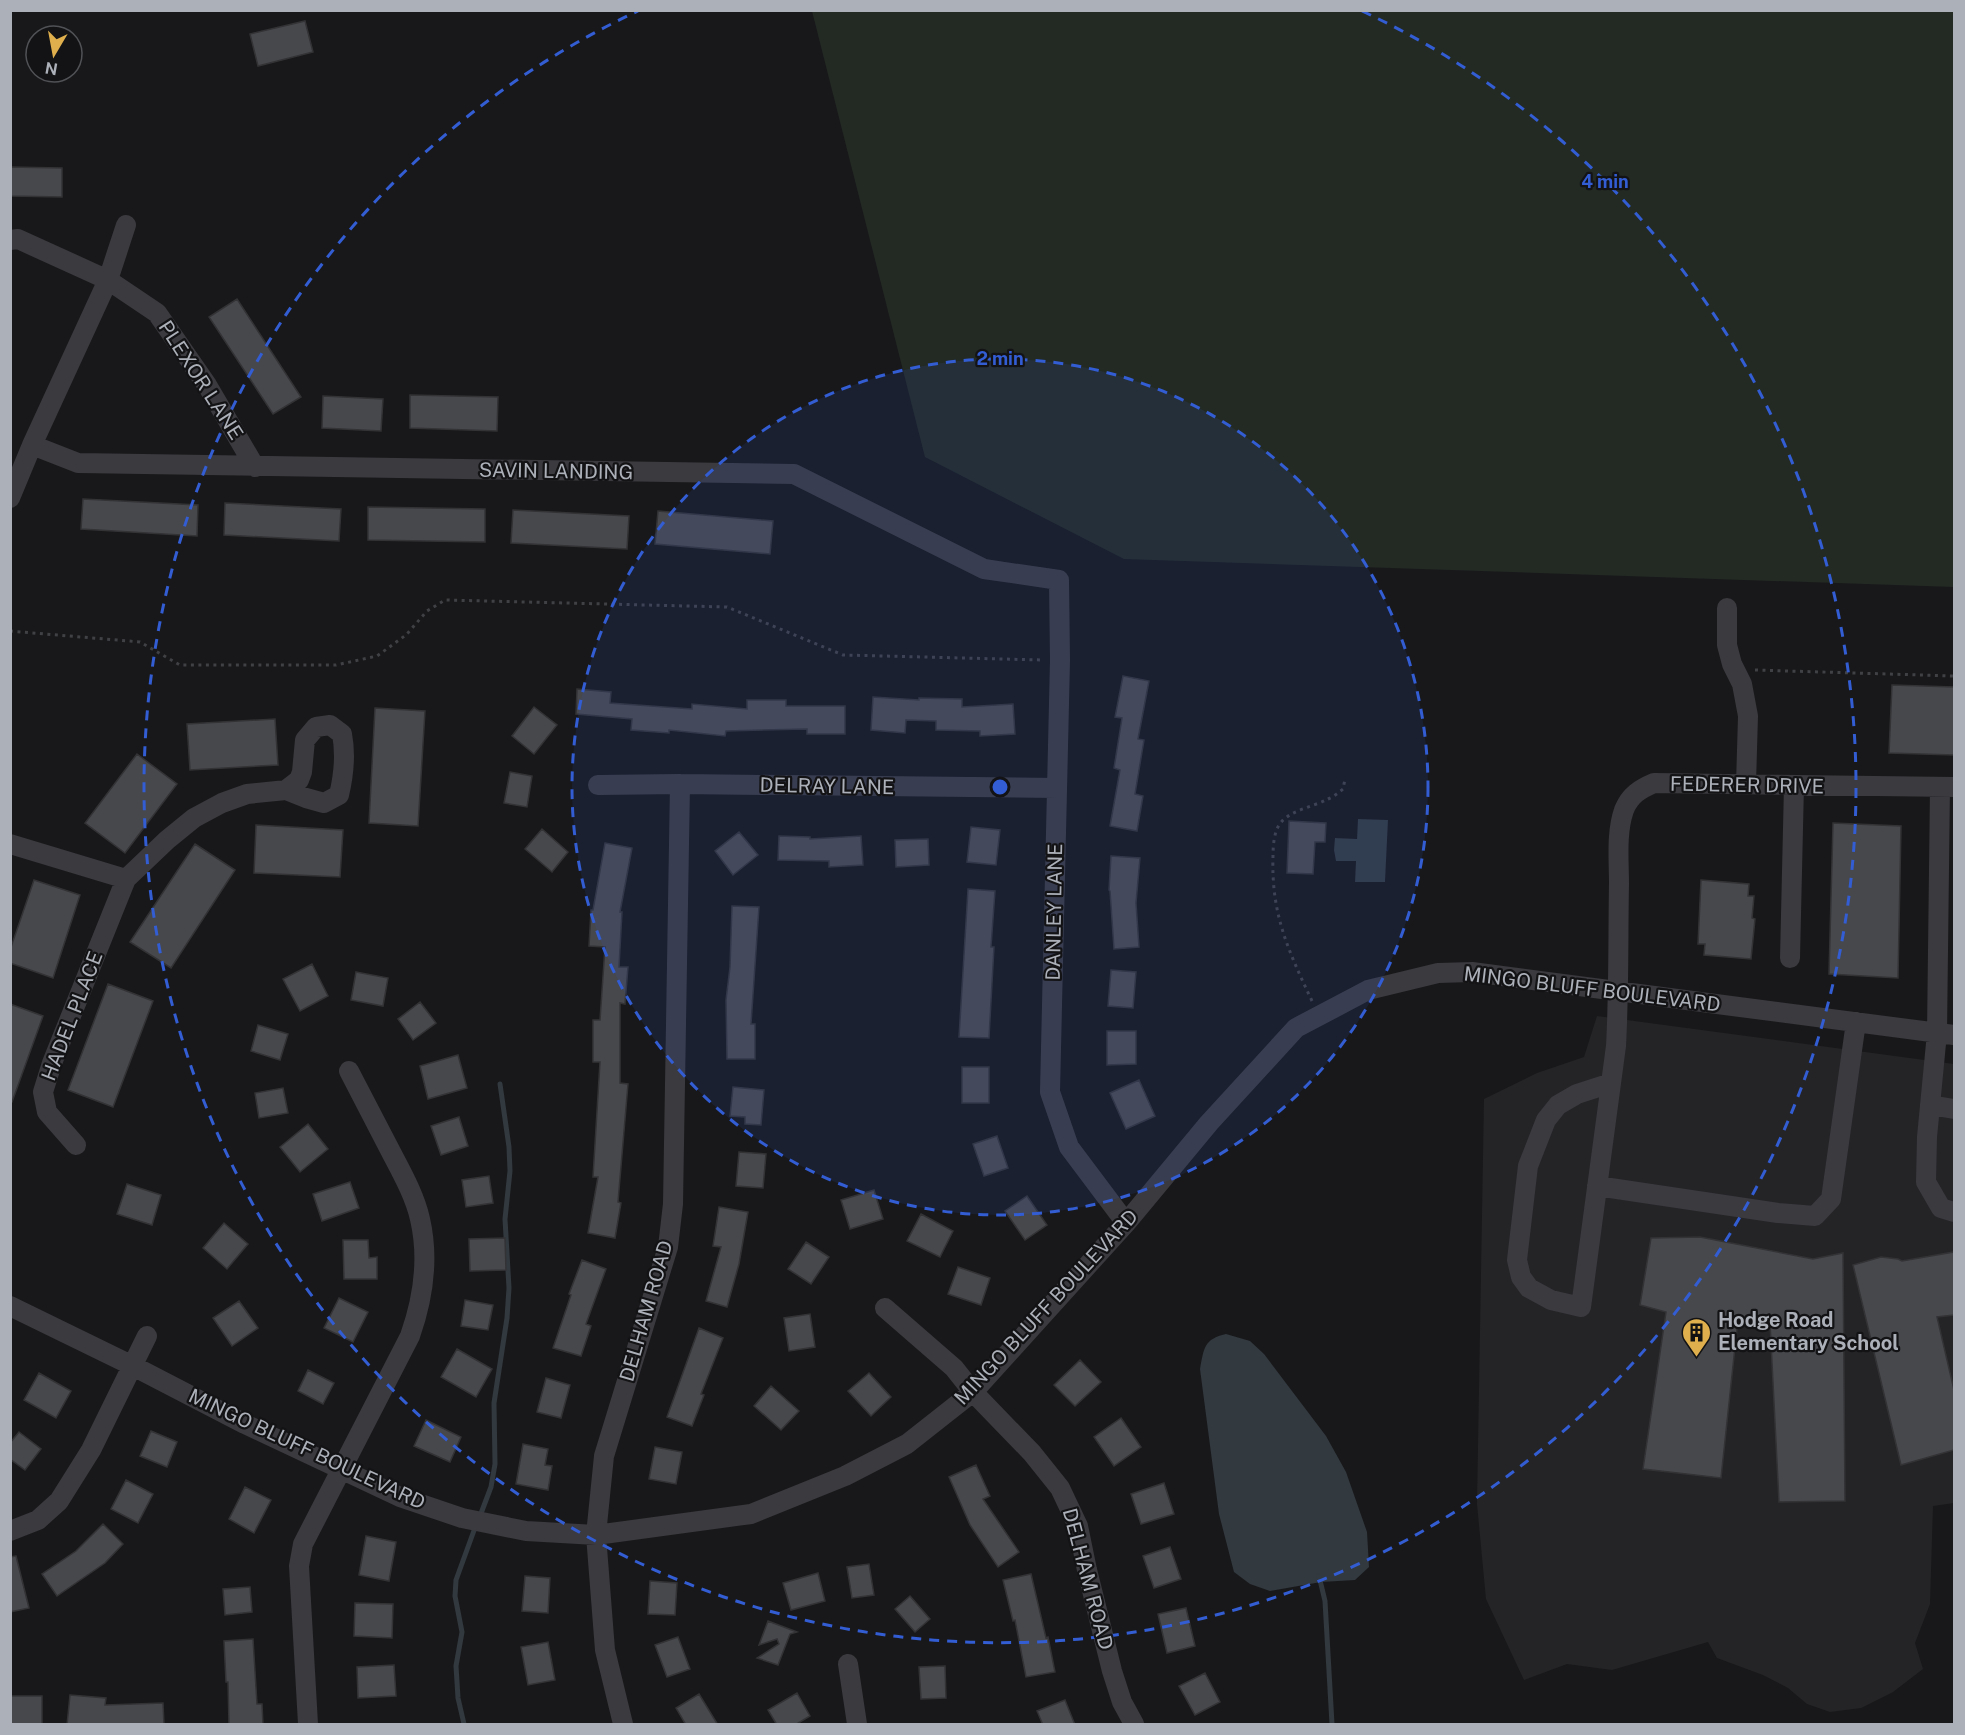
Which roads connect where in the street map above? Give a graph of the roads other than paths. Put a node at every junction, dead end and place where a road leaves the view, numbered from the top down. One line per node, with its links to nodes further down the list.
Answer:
1 (126, 225): 3 (street)
2 (10, 240): 3 (street, PLEXOR LANE)
3 (108, 280): 4 (street); 5 (street, PLEXOR LANE)
4 (32, 445): 5 (street, SAVIN LANDING); 6 (street)
5 (255, 467): 7 (street, SAVIN LANDING)
6 (10, 498)
7 (1059, 580): 14 (street, DANLEY LANE)
8 (1727, 608): 10 (street)
9 (680, 784): 11 (street, DELRAY LANE); 14 (street, DELRAY LANE); 38 (street, DELHAM ROAD)
10 (1746, 784): 12 (street, FEDERER DRIVE); 20 (street, FEDERER DRIVE)
11 (598, 785)
12 (1794, 785): 13 (street, FEDERER DRIVE); 19 (street)
13 (1947, 787): 18 (street)
14 (1057, 789): 30 (street, DANLEY LANE)
15 (286, 790): 17 (street, HADEL PLACE)
16 (10, 844): 17 (street)
17 (126, 879): 27 (street, HADEL PLACE)
18 (1946, 936): 22 (street)
19 (1790, 958)
20 (1617, 991): 21 (street, MINGO BLUFF BOULEVARD); 24 (street, FEDERER DRIVE); 30 (street, MINGO BLUFF BOULEVARD)
21 (1856, 1022): 22 (street, MINGO BLUFF BOULEVARD); 28 (street)
22 (1946, 1034): 25 (street)
23 (349, 1071): 36 (street)
24 (1611, 1083): 28 (street, FEDERER DRIVE); 28 (street, FEDERER DRIVE)
25 (1930, 1105): 26 (street); 29 (street)
26 (1954, 1109)
27 (76, 1145)
28 (1597, 1185)
29 (1954, 1212)
30 (1126, 1223): 35 (street, MINGO BLUFF BOULEVARD)
31 (10, 1306): 34 (street, MINGO BLUFF BOULEVARD)
32 (885, 1308): 35 (street, DELHAM ROAD)
33 (147, 1336): 34 (street)
34 (133, 1366): 36 (street, MINGO BLUFF BOULEVARD); 37 (street)
35 (973, 1392): 38 (street, MINGO BLUFF BOULEVARD); 43 (street, DELHAM ROAD)
36 (342, 1469): 38 (street, MINGO BLUFF BOULEVARD); 40 (street)
37 (10, 1532)
38 (596, 1535): 41 (street, DELHAM ROAD)
39 (848, 1664): 42 (street)
40 (308, 1725)
41 (623, 1725)
42 (857, 1725)
43 (1134, 1725)

